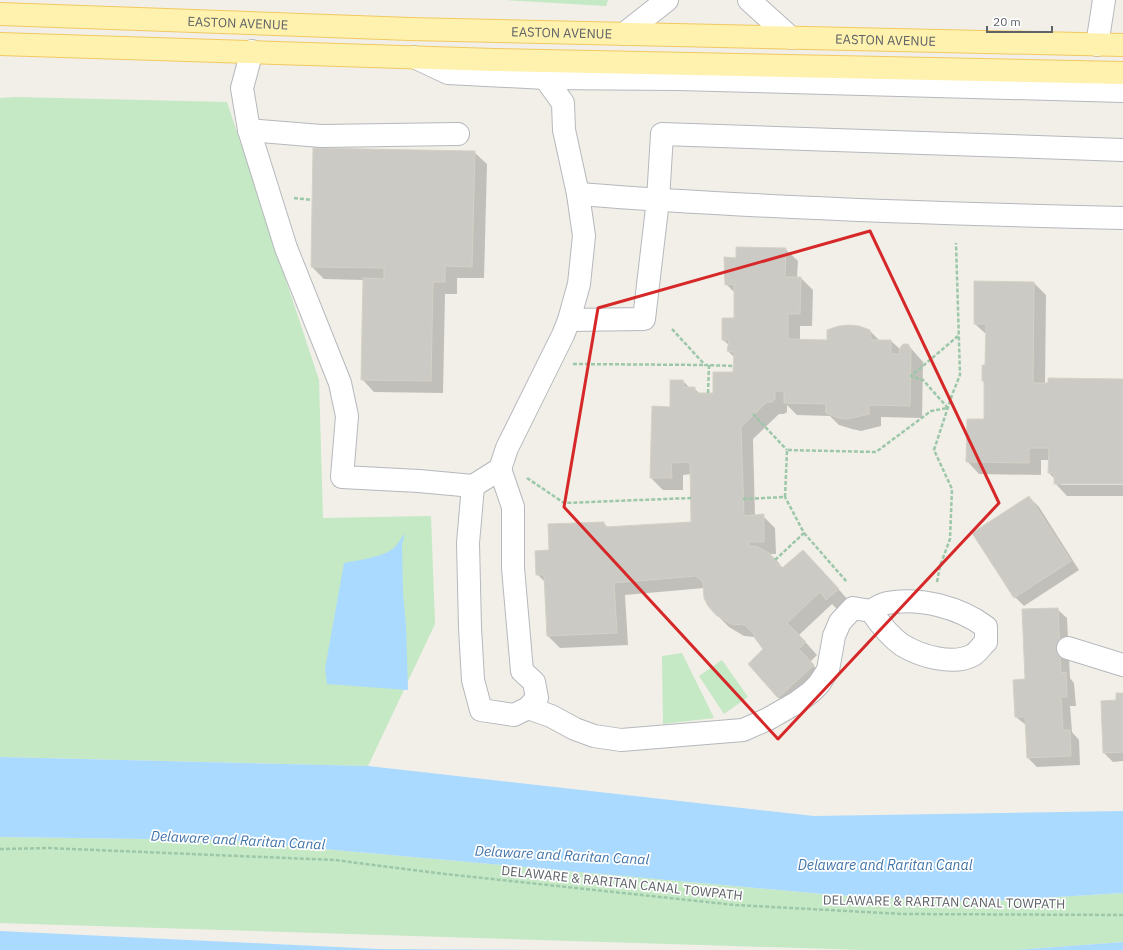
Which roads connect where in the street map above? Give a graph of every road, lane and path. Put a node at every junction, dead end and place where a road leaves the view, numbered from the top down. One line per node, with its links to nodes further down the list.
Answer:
1 (666, 0): 5 (street)
2 (749, 0): 6 (street)
3 (1104, 0): 8 (street)
4 (0, 14): 5 (main road, EASTON AVENUE)
5 (624, 34): 6 (main road, EASTON AVENUE)
6 (792, 38): 8 (main road, EASTON AVENUE)
7 (0, 44): 10 (main road)
8 (1098, 45): 9 (main road, EASTON AVENUE)
9 (1123, 45)
10 (252, 51): 11 (main road); 15 (street)
11 (413, 57): 12 (main road); 13 (street)
12 (1123, 73)
13 (545, 78): 14 (street); 18 (street)
14 (1123, 91)
15 (249, 130): 16 (street); 37 (street)
16 (458, 134)
17 (1123, 150): 21 (street)
18 (578, 194): 21 (street); 24 (street)
19 (293, 198): 20 (path)
20 (312, 200)
21 (658, 200): 22 (street); 24 (street)
22 (1123, 218)
23 (956, 243): 26 (path)
24 (569, 320): 35 (street)
25 (672, 329): 28 (path)
26 (959, 335): 32 (path); 32 (path)
27 (572, 364): 28 (path)
28 (704, 365): 29 (path)
29 (709, 365): 30 (path); 31 (path)
30 (734, 366)
31 (708, 393)
32 (948, 408): 34 (path); 44 (path)
33 (753, 414): 34 (path)
34 (787, 450): 38 (path)
35 (500, 469): 37 (street); 48 (street)
36 (525, 477): 39 (path)
37 (474, 486): 48 (street)
38 (785, 497): 40 (path); 41 (path)
39 (691, 498)
40 (743, 499)
41 (804, 534): 42 (path); 43 (path)
42 (775, 560)
43 (847, 582)
44 (936, 586)
45 (871, 611): 45 (street); 48 (street)
46 (1068, 648): 47 (street)
47 (1123, 665)
48 (528, 708)
49 (0, 849): 50 (path, DELAWARE & RARITAN CANAL TOWPATH)
50 (1123, 915)

